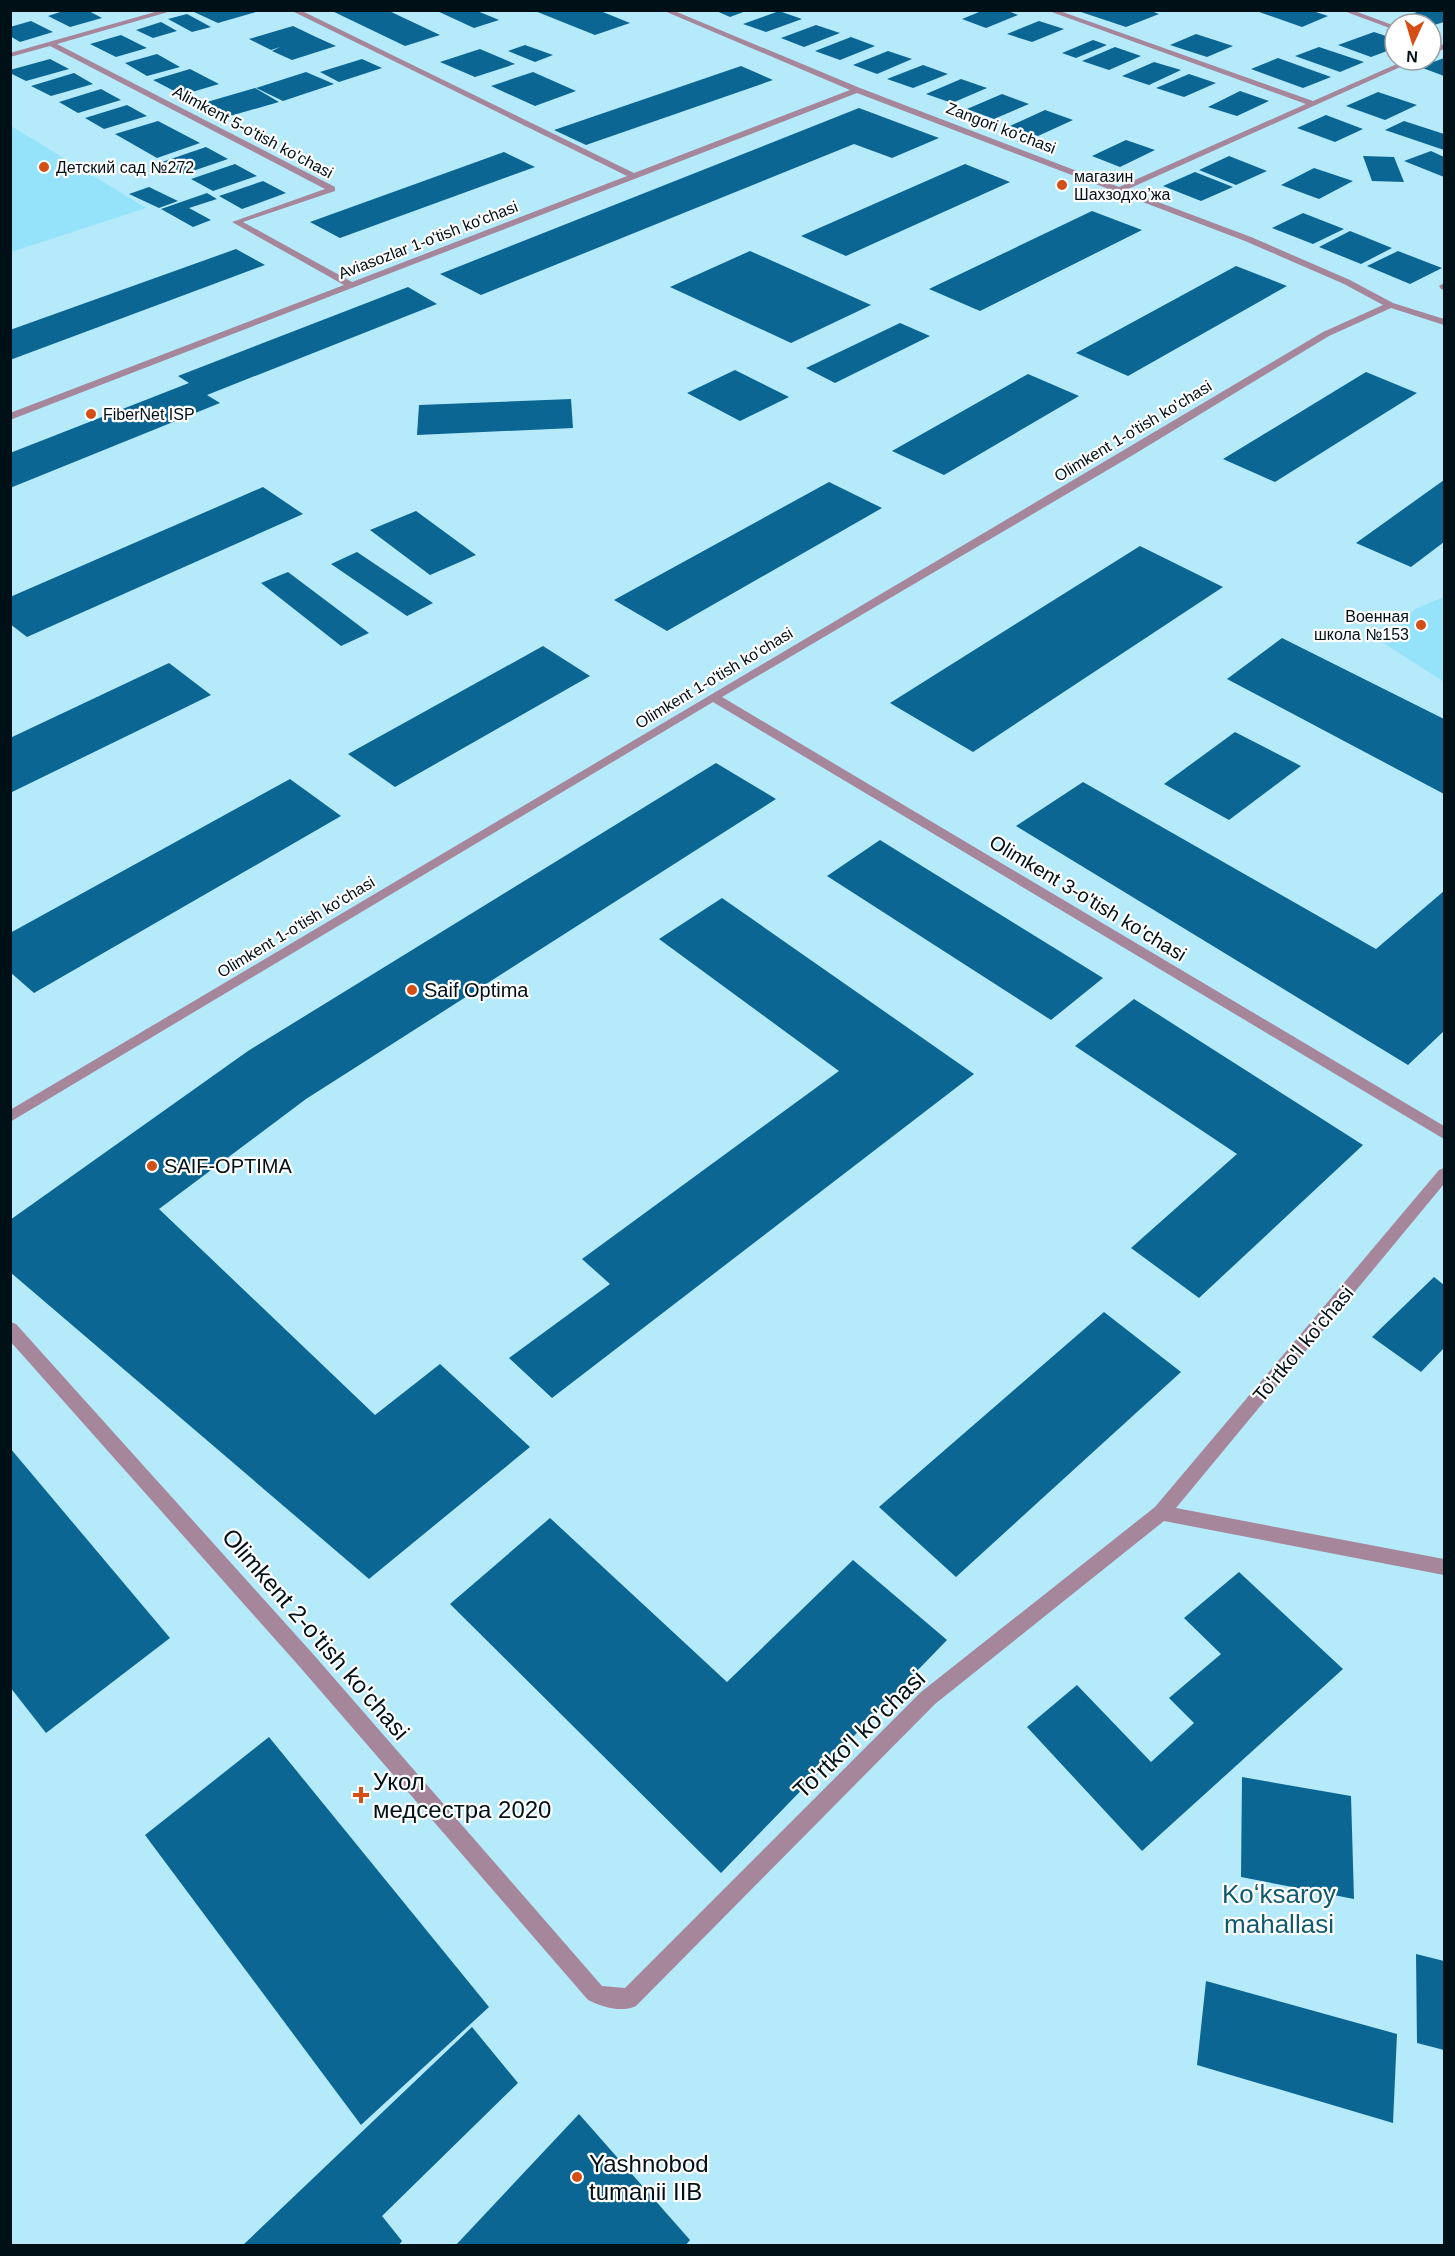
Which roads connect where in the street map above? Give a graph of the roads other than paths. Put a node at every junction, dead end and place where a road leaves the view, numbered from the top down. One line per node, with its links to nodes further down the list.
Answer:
1 (171, 10): 7 (street)
2 (293, 10): 12 (street)
3 (665, 10): 10 (street, Zangori ko'chasi)
4 (1049, 10): 11 (street)
5 (1344, 10): 6 (street)
6 (1383, 24)
7 (51, 44): 8 (street); 14 (street, Alimkent 5-o'tish ko'chasi)
8 (10, 55)
9 (1384, 72): 11 (street)
10 (857, 90): 12 (street, Aviasozlar 1-o'tish ko'chasi); 13 (street, Zangori ko'chasi)
11 (1311, 103): 13 (street)
12 (634, 176): 14 (street, Aviasozlar 1-o'tish ko'chasi)
13 (1121, 189): 15 (street, Zangori ko'chasi)
14 (351, 285): 17 (street, Aviasozlar 1-o'tish ko'chasi)
15 (1390, 305): 16 (street); 18 (street, Olimkent 1-o'tish ko'chasi)
16 (1444, 322)
17 (10, 417)
18 (713, 697): 19 (street, Olimkent 1-o'tish ko'chasi); 20 (street, Olimkent 3-o'tish ko'chasi)
19 (10, 1118)
20 (1444, 1133)
21 (1444, 1174): 23 (street, To'rtko'l ko'chasi)
22 (10, 1329): 25 (street, Olimkent 2-o'tish ko'chasi)
23 (1161, 1513): 24 (street); 25 (street, To'rtko'l ko'chasi)
24 (1444, 1567)
25 (607, 1998)

